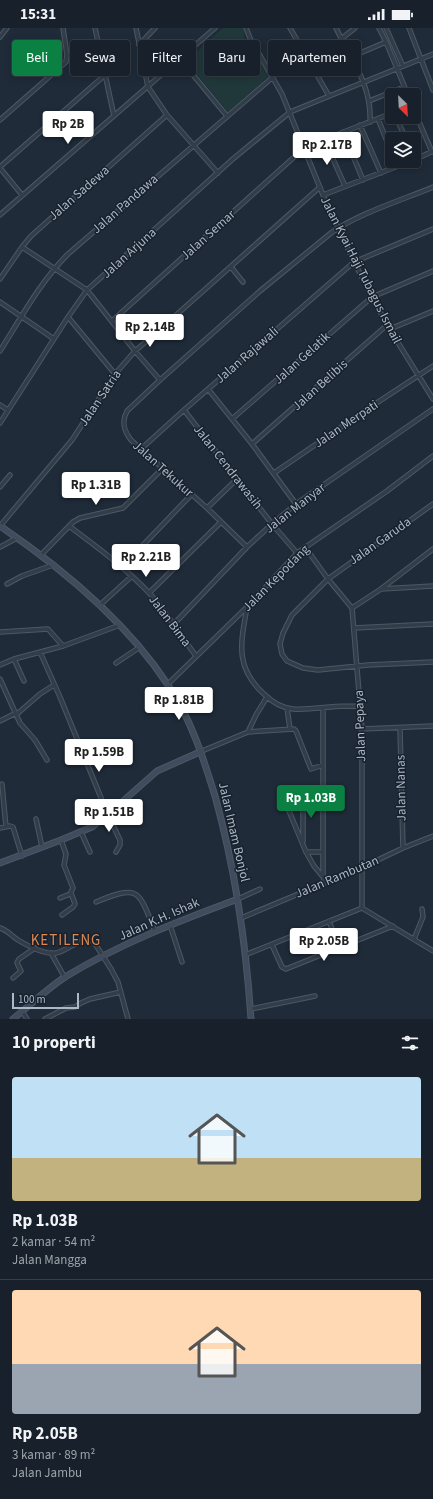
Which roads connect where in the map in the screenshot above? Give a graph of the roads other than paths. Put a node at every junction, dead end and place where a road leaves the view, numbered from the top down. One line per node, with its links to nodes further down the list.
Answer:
1 (7, 28): 14 (street)
2 (63, 28): 45 (street)
3 (95, 28): 16 (street)
4 (136, 28): 17 (street)
5 (155, 28): 18 (street)
6 (215, 28): 20 (street)
7 (246, 28): 32 (street, Jalan Kyai Haji Tubagus Ismail)
8 (290, 28): 37 (street)
9 (336, 28): 15 (street)
10 (355, 28): 15 (street)
11 (379, 28): 19 (street)
12 (386, 28): 24 (street)
13 (409, 28): 23 (street)
14 (0, 37)
15 (342, 39)
16 (98, 40)
17 (138, 40)
18 (144, 40)
19 (386, 42): 21 (street); 25 (street)
20 (196, 44)
21 (361, 53)
22 (433, 54): 23 (street, Jalan Arjuna)
23 (421, 58): 24 (street, Jalan Arjuna); 36 (street)
24 (403, 66): 25 (street, Jalan Arjuna)
25 (398, 68): 33 (street, Jalan Arjuna); 35 (street)
26 (104, 76): 56 (street)
27 (105, 76): 41 (street)
28 (146, 76): 34 (street)
29 (160, 76): 34 (street)
30 (194, 76): 42 (street)
31 (361, 76): 33 (street)
32 (273, 77): 39 (street, Jalan Kyai Haji Tubagus Ismail); 42 (street, Jalan Pandawa)
33 (364, 82): 37 (street, Jalan Arjuna); 38 (street)
34 (148, 87): 40 (street); 41 (street)
35 (404, 87): 38 (street)
36 (433, 90)
37 (329, 96): 39 (street, Jalan Arjuna)
38 (369, 101): 46 (street)
39 (290, 112): 53 (street, Jalan Kyai Haji Tubagus Ismail); 58 (street, Jalan Arjuna)
40 (167, 115): 52 (street); 69 (street, Jalan Sadewa)
41 (114, 116): 64 (street)
42 (228, 116): 52 (street, Jalan Pandawa)
43 (385, 116): 44 (street, Jalan Semar)
44 (378, 119): 46 (street, Jalan Semar); 50 (street)
45 (0, 120)
46 (370, 122): 48 (street, Jalan Semar)
47 (420, 124): 54 (street)
48 (360, 125): 49 (street, Jalan Semar); 59 (street)
49 (343, 132): 51 (street, Jalan Semar); 60 (street)
50 (385, 136)
51 (324, 139): 53 (street, Jalan Semar); 61 (street)
52 (192, 145): 58 (street); 72 (street, Jalan Pandawa)
53 (304, 149): 62 (street, Jalan Kyai Haji Tubagus Ismail); 82 (street, Jalan Semar)
54 (432, 151): 55 (street)
55 (421, 156)
56 (0, 168): 64 (street)
57 (394, 168): 59 (street)
58 (218, 173): 76 (street, Jalan Arjuna)
59 (381, 173): 60 (street)
60 (363, 180): 61 (street)
61 (344, 186): 65 (street)
62 (320, 187): 65 (street, Jalan Kyai Haji Tubagus Ismail); 71 (street, Jalan Satria)
63 (433, 187): 67 (street, Jalan Tekukur)
64 (22, 194): 66 (street)
65 (323, 196): 67 (street, Jalan Kyai Haji Tubagus Ismail)
66 (0, 215)
67 (338, 228): 70 (street, Jalan Kyai Haji Tubagus Ismail); 90 (street, Jalan Tekukur)
68 (433, 229): 70 (street, Jalan Rajawali)
69 (22, 246): 72 (street); 74 (street, Jalan Sadewa)
70 (354, 262): 77 (street, Jalan Kyai Haji Tubagus Ismail); 91 (street, Jalan Rajawali)
71 (231, 267): 75 (street); 86 (street, Jalan Satria)
72 (55, 268): 76 (street); 80 (street, Jalan Pandawa)
73 (433, 271): 77 (street, Jalan Gelatik)
74 (0, 279)
75 (243, 282)
76 (87, 290): 81 (street, Jalan Arjuna); 82 (street)
77 (372, 297): 83 (street, Jalan Kyai Haji Tubagus Ismail); 97 (street, Jalan Gelatik)
78 (0, 302): 80 (street)
79 (433, 311): 83 (street, Jalan Belibis)
80 (22, 316): 84 (street); 85 (street, Jalan Pandawa)
81 (68, 317): 84 (street, Jalan Arjuna); 88 (street)
82 (112, 321): 86 (street)
83 (389, 327): 89 (street, Jalan Kyai Haji Tubagus Ismail); 99 (street, Jalan Belibis)
84 (54, 339): 95 (street, Jalan Arjuna)
85 (0, 351)
86 (135, 351): 88 (street, Jalan Satria); 90 (street)
87 (433, 366): 89 (street, Jalan Merpati)
88 (115, 374): 113 (street, Jalan Satria)
89 (418, 376): 92 (street, Jalan Kyai Haji Tubagus Ismail); 103 (street, Jalan Merpati)
90 (160, 380): 100 (street, Jalan Tekukur)
91 (208, 389): 96 (street, Jalan Rajawali); 97 (street)
92 (433, 400)
93 (0, 405): 95 (street)
94 (433, 409): 108 (street, Jalan Manyar)
95 (8, 410): 98 (street, Jalan Arjuna)
96 (184, 410): 100 (street, Jalan Rajawali); 105 (street, Jalan Cendrawasih)
97 (232, 419): 99 (street)
98 (0, 423)
99 (252, 444): 103 (street)
100 (141, 449): 102 (street, Jalan Tekukur)
101 (433, 456): 118 (street, Jalan Kepodang)
102 (162, 469): 107 (street, Jalan Tekukur); 114 (street)
103 (274, 473): 108 (street)
104 (10, 475): 106 (street)
105 (237, 479): 110 (street); 112 (street, Jalan Cendrawasih)
106 (0, 487)
107 (192, 494): 110 (street, Jalan Tekukur); 123 (street)
108 (296, 504): 112 (street, Jalan Manyar)
109 (433, 504): 125 (street, Jalan Garuda)
110 (207, 508): 111 (street, Jalan Tekukur)
111 (221, 522): 117 (street, Jalan Tekukur); 129 (street)
112 (272, 524): 117 (street, Jalan Manyar); 120 (street, Jalan Cendrawasih)
113 (0, 526): 115 (street, Jalan Imam Bonjol)
114 (69, 526): 121 (street); 123 (street, Jalan Bima)
115 (17, 538): 116 (street); 121 (street, Jalan Imam Bonjol)
116 (0, 547)
117 (247, 547): 135 (street, Jalan Manyar)
118 (305, 547): 120 (street, Jalan Kepodang); 125 (street)
119 (433, 548): 128 (street)
120 (297, 553): 131 (street, Jalan Kepodang)
121 (41, 555): 122 (street, Jalan Imam Bonjol)
122 (53, 565): 126 (street); 130 (street, Jalan Imam Bonjol)
123 (122, 567): 124 (street, Jalan Bima)
124 (132, 576): 129 (street, Jalan Bima); 130 (street)
125 (328, 579): 132 (street); 146 (street, Jalan Garuda)
126 (7, 584)
127 (433, 586): 128 (street)
128 (381, 589): 132 (street)
129 (149, 593): 135 (street, Jalan Bima)
130 (100, 605): 134 (street, Jalan Imam Bonjol)
131 (247, 607): 141 (street, Jalan Kepodang); 151 (street)
132 (352, 608): 136 (street, Jalan Pepaya)
133 (433, 624): 136 (street)
134 (120, 625): 138 (street); 139 (street, Jalan Imam Bonjol)
135 (174, 625): 141 (street, Jalan Bima)
136 (354, 628): 146 (street, Jalan Pepaya)
137 (1, 632): 138 (street)
138 (63, 646): 140 (street)
139 (140, 647): 144 (street); 149 (street, Jalan Imam Bonjol)
140 (40, 652): 142 (street); 150 (street)
141 (196, 656): 149 (street, Jalan Kepodang)
142 (14, 659): 145 (street); 148 (street)
143 (433, 662): 146 (street, Jalan Garuda)
144 (116, 663)
145 (0, 665)
146 (357, 667): 152 (street, Jalan Pepaya)
147 (0, 679): 155 (street)
148 (24, 682)
149 (168, 684): 162 (street, Jalan Imam Bonjol)
150 (54, 685): 155 (street); 168 (street)
151 (267, 698): 153 (street); 161 (street)
152 (361, 706): 154 (street); 159 (street, Jalan Pepaya)
153 (287, 708): 154 (street); 160 (street)
154 (322, 708): 164 (street)
155 (16, 713): 156 (street); 163 (street)
156 (0, 721)
157 (433, 726): 158 (street)
158 (400, 728): 159 (street); 177 (street, Jalan Nanas)
159 (362, 729): 184 (street, Jalan Pepaya)
160 (290, 730): 161 (street); 164 (street)
161 (248, 732): 162 (street)
162 (202, 751): 168 (street); 190 (street, Jalan Imam Bonjol)
163 (47, 760)
164 (322, 765): 166 (street)
165 (2, 784): 170 (street)
166 (323, 787): 167 (street); 181 (street)
167 (302, 796): 175 (street); 175 (street)
168 (108, 815): 172 (street); 179 (street)
169 (36, 819): 176 (street)
170 (6, 827): 171 (street); 182 (street)
171 (0, 828)
172 (81, 832): 174 (street); 178 (street)
173 (433, 836): 177 (street, Jalan Rambutan)
174 (61, 840): 176 (street); 188 (street)
175 (303, 843): 180 (street)
176 (42, 847): 182 (street)
177 (402, 848): 184 (street, Jalan Rambutan)
178 (90, 852)
179 (116, 852)
180 (306, 852): 181 (street); 185 (street)
181 (323, 852): 185 (street)
182 (22, 856): 183 (street)
183 (0, 863)
184 (363, 867): 186 (street, Jalan Rambutan); 192 (street, Jalan Pepaya)
185 (322, 877): 186 (street)
186 (325, 883): 195 (street, Jalan Rambutan)
187 (260, 889): 190 (street)
188 (71, 893): 189 (street); 194 (street)
189 (60, 898)
190 (238, 899): 195 (street, Jalan Imam Bonjol); 197 (street, Jalan K.H. Ishak)
191 (96, 902): 200 (street)
192 (362, 908): 196 (street); 198 (street)
193 (422, 909): 201 (street)
194 (62, 915)
195 (241, 918): 207 (street, Jalan Imam Bonjol)
196 (329, 921): 202 (street); 204 (street)
197 (170, 925): 200 (street, Jalan K.H. Ishak); 209 (street)
198 (393, 926): 201 (street); 204 (street)
199 (0, 928): 203 (street)
200 (155, 931): 208 (street, Jalan K.H. Ishak)
201 (414, 939): 205 (street)
202 (272, 945): 204 (street); 207 (street)
203 (35, 948): 206 (street); 210 (street)
204 (340, 948)
205 (433, 950)
206 (51, 953): 208 (street); 211 (street)
207 (245, 955): 214 (street, Jalan Imam Bonjol)
208 (104, 956): 211 (street, Jalan K.H. Ishak); 212 (street)
209 (182, 962)
210 (13, 978)
211 (65, 978): 215 (street, Jalan K.H. Ishak)
212 (121, 992): 218 (street); 219 (street)
213 (315, 996): 214 (street)
214 (251, 1009): 220 (street, Jalan Imam Bonjol)
215 (22, 1011): 216 (street, Jalan K.H. Ishak); 217 (street)
216 (13, 1019)
217 (27, 1019)
218 (46, 1019)
219 (128, 1019)
220 (251, 1019)

